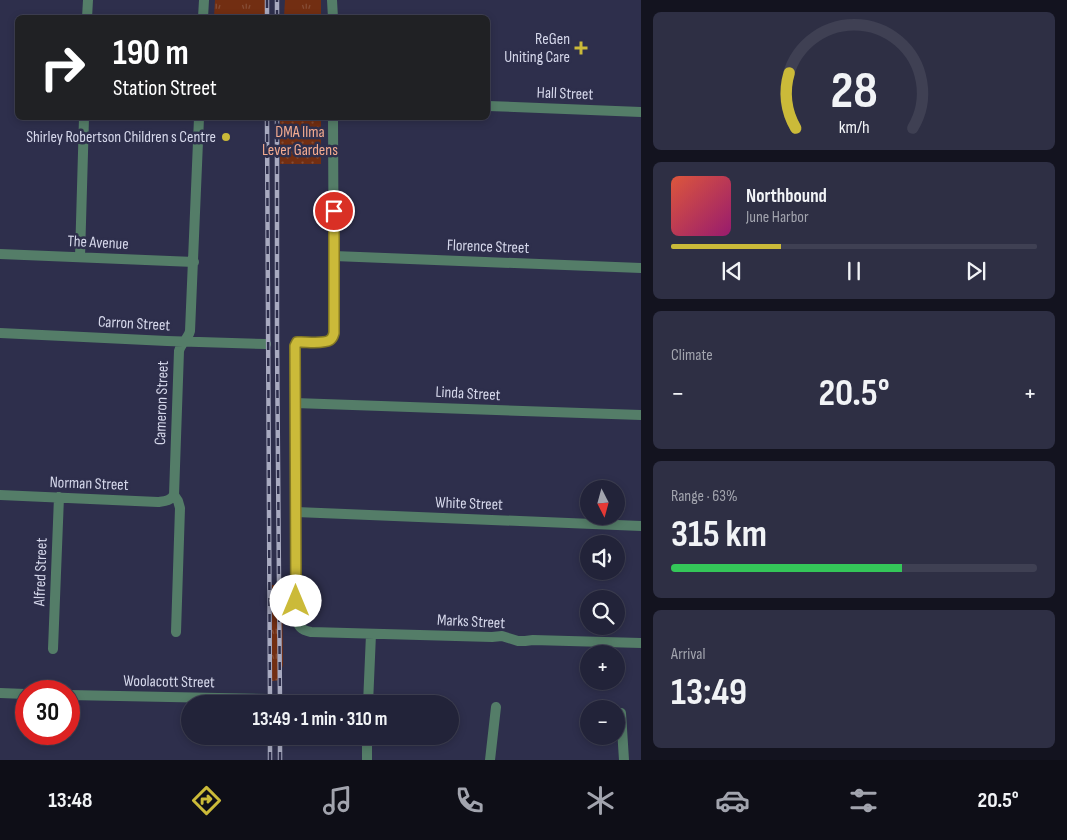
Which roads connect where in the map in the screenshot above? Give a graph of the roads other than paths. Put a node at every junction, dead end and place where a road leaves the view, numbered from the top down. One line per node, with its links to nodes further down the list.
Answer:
1 (88, 0): 4 (street)
2 (204, 0): 5 (street)
3 (332, 0): 6 (street)
4 (88, 15)
5 (203, 15)
6 (332, 15)
7 (490, 106): 8 (street, Hall Street)
8 (641, 112)
9 (84, 120): 14 (street)
10 (199, 120): 15 (street, Cameron Street)
11 (333, 120): 13 (street)
12 (0, 254): 14 (street, The Avenue)
13 (334, 256): 16 (street, Florence Street); 20 (street)
14 (80, 257): 15 (street, The Avenue)
15 (194, 262): 18 (street, Cameron Street)
16 (641, 268)
17 (0, 333): 18 (street, Carron Street)
18 (185, 342): 19 (street, Carron Street); 23 (street, Cameron Street)
19 (266, 344)
20 (295, 403): 21 (street, Linda Street); 25 (street)
21 (641, 415)
22 (0, 495): 24 (street, Norman Street)
23 (174, 495): 24 (street, Norman Street); 27 (street, Cameron Street)
24 (59, 497): 30 (street, Alfred Street)
25 (296, 512): 26 (street, White Street); 28 (street, Marks Street)
26 (641, 526)
27 (176, 632)
28 (371, 634): 29 (street, Marks Street); 34 (street)
29 (641, 643)
30 (53, 649)
31 (0, 693): 32 (street)
32 (15, 694)
33 (80, 695): 35 (street, Woolacott Street)
34 (368, 695)
35 (181, 697)
36 (496, 707): 40 (street)
37 (367, 745): 39 (street)
38 (623, 745): 41 (street)
39 (367, 760)
40 (490, 760)
41 (624, 760)

